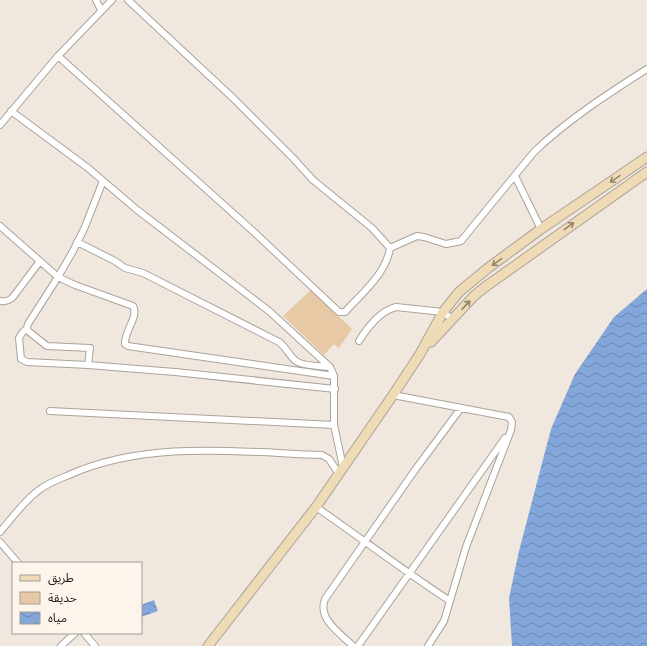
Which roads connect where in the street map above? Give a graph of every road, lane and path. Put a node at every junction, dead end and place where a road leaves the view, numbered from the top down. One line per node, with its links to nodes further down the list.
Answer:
1 (96, 0): 4 (street)
2 (112, 0): 4 (street)
3 (128, 0): 17 (street)
4 (101, 10): 5 (street)
5 (58, 56): 7 (street); 17 (street)
6 (647, 69): 11 (street)
7 (11, 111): 8 (street); 12 (street)
8 (0, 125)
9 (647, 157): 14 (street, one-way to 14)
10 (647, 172): 18 (street, one-way to 10)
11 (515, 176): 14 (street); 17 (street)
12 (103, 181): 15 (street); 28 (street)
13 (0, 226): 19 (street)
14 (541, 230): 16 (street)
15 (77, 242): 20 (street); 28 (street)
16 (518, 246): 18 (street); 22 (street, one-way to 22)
17 (390, 248)
18 (527, 257): 23 (street, one-way to 18)
19 (40, 261): 20 (street); 21 (street)
20 (58, 277): 24 (street); 29 (street)
21 (0, 301)
22 (443, 312): 23 (street); 25 (street); 26 (street)
23 (452, 319): 26 (street)
24 (27, 328): 27 (street); 27 (street)
25 (359, 341)
26 (420, 354): 31 (street)
27 (88, 365): 30 (street)
28 (330, 367): 29 (street)
29 (334, 376): 30 (street)
30 (335, 389): 34 (street)
31 (393, 396): 32 (street); 36 (street)
32 (461, 408): 35 (street); 39 (street)
33 (50, 411): 34 (street)
34 (334, 425): 36 (street)
35 (511, 430): 42 (street); 43 (street)
36 (341, 470): 37 (street); 38 (street)
37 (316, 506): 39 (street); 48 (street)
38 (0, 532)
39 (366, 541): 42 (street); 49 (street)
40 (0, 542): 41 (street)
41 (17, 562)
42 (410, 574): 43 (street); 50 (street)
43 (450, 601): 51 (street)
44 (75, 634): 46 (street)
45 (85, 634): 47 (street)
46 (60, 646)
47 (95, 646)
48 (208, 646)
49 (353, 646)
50 (358, 646)
51 (428, 646)

